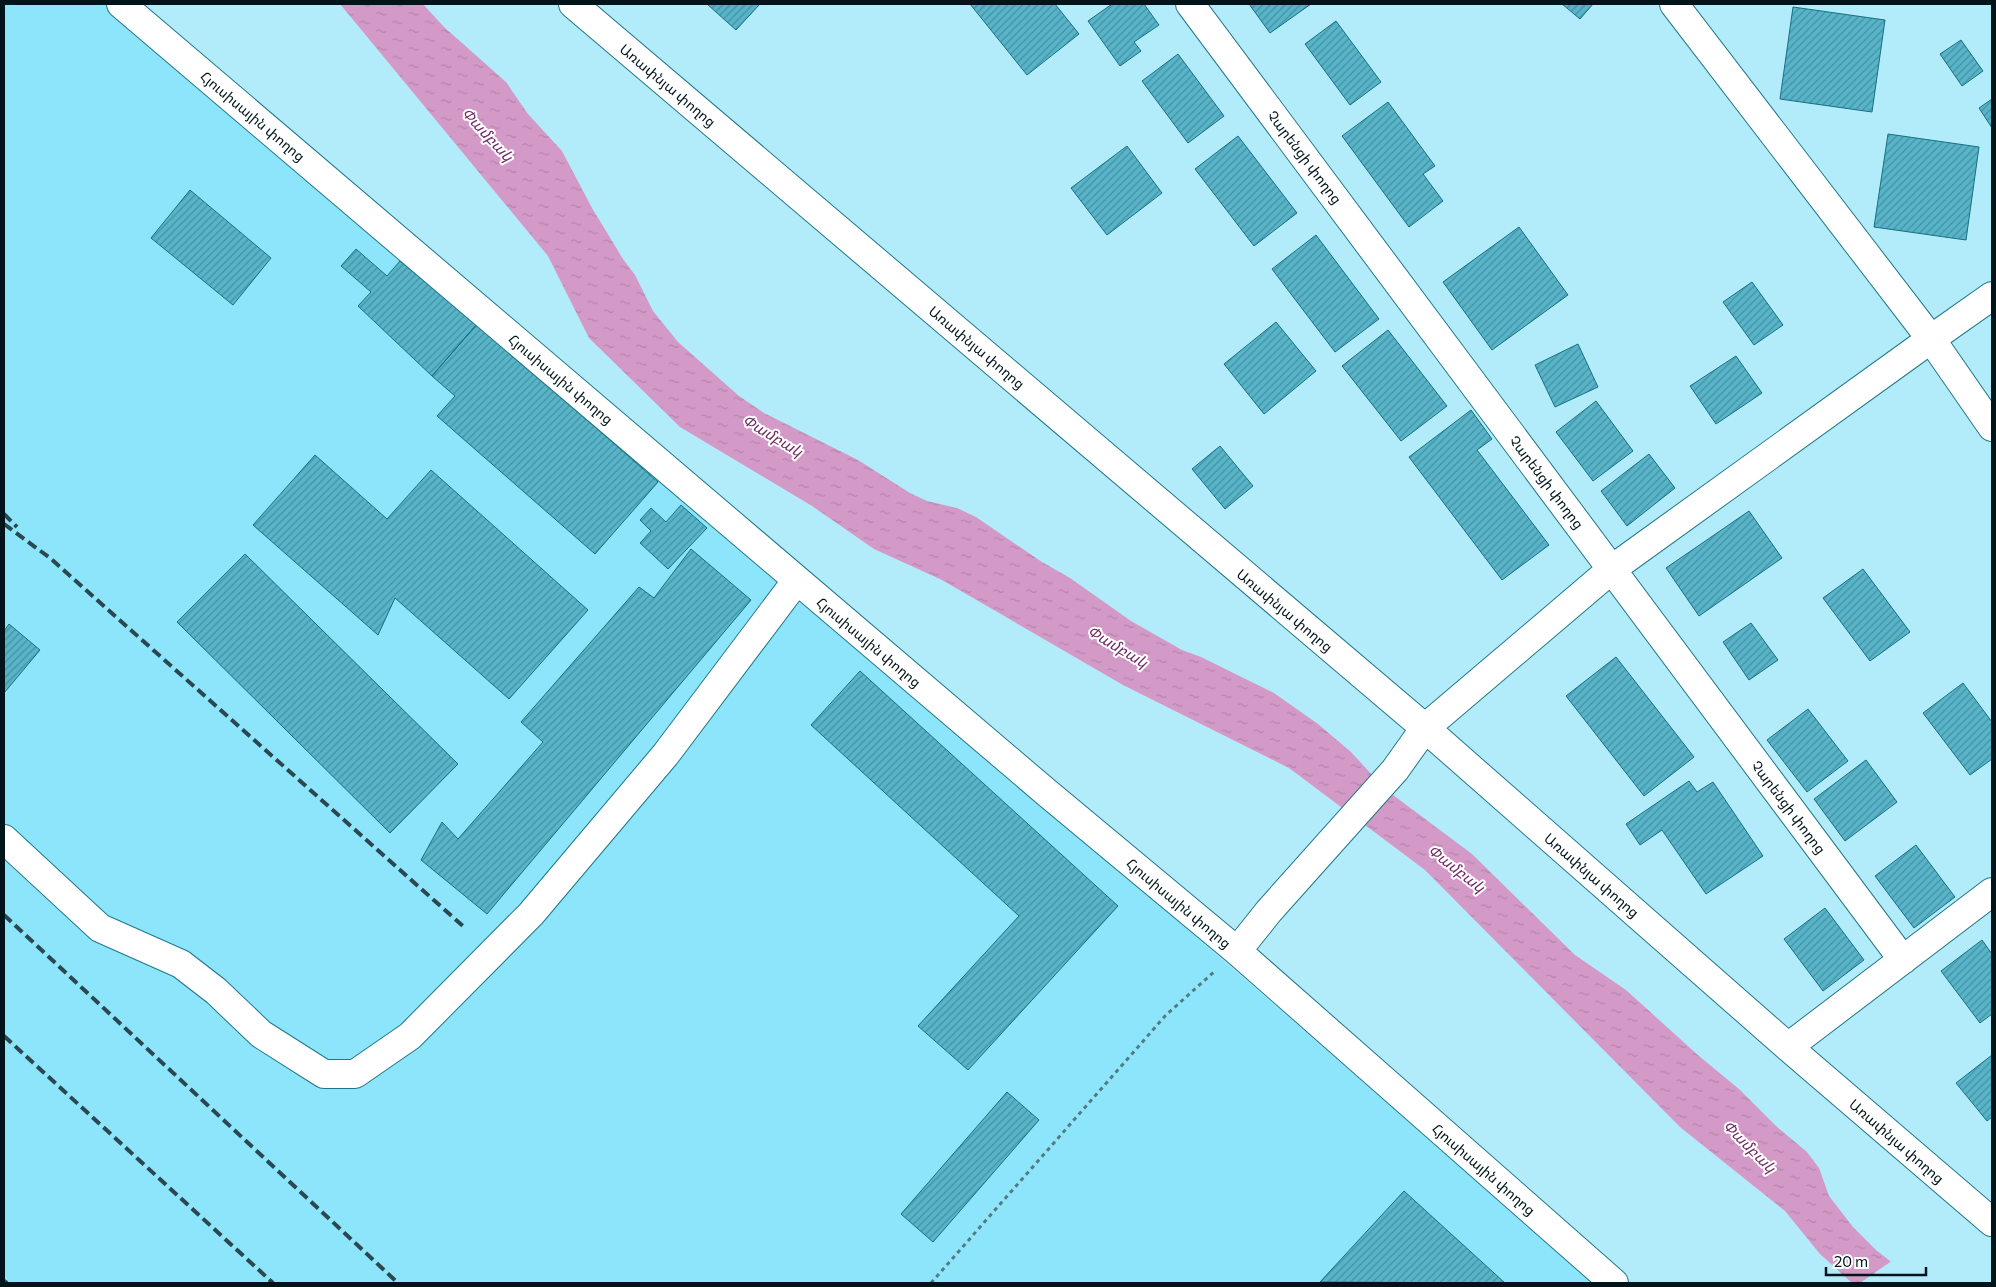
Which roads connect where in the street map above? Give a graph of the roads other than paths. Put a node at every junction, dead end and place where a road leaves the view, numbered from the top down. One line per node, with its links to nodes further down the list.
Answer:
1 (121, 4): 9 (street, Հյուսիսային փողոց)
2 (573, 4): 10 (street, Առափնյա փողոց)
3 (1190, 4): 8 (street, Չարենցի փողոց)
4 (1674, 4): 6 (street)
5 (1992, 296): 6 (street)
6 (1931, 338): 7 (street); 8 (street)
7 (1992, 426)
8 (1612, 568): 10 (street); 14 (street, Չարենցի փողոց)
9 (796, 580): 11 (street); 13 (street, Հյուսիսային փողոց)
10 (1425, 728): 13 (street); 15 (street, Առափնյա փողոց)
11 (4, 839)
12 (1992, 892): 14 (street)
13 (1238, 951): 17 (street, Հյուսիսային փողոց)
14 (1903, 960): 15 (street)
15 (1788, 1047): 16 (street, Առափնյա փողոց)
16 (1992, 1222)
17 (1614, 1283)

